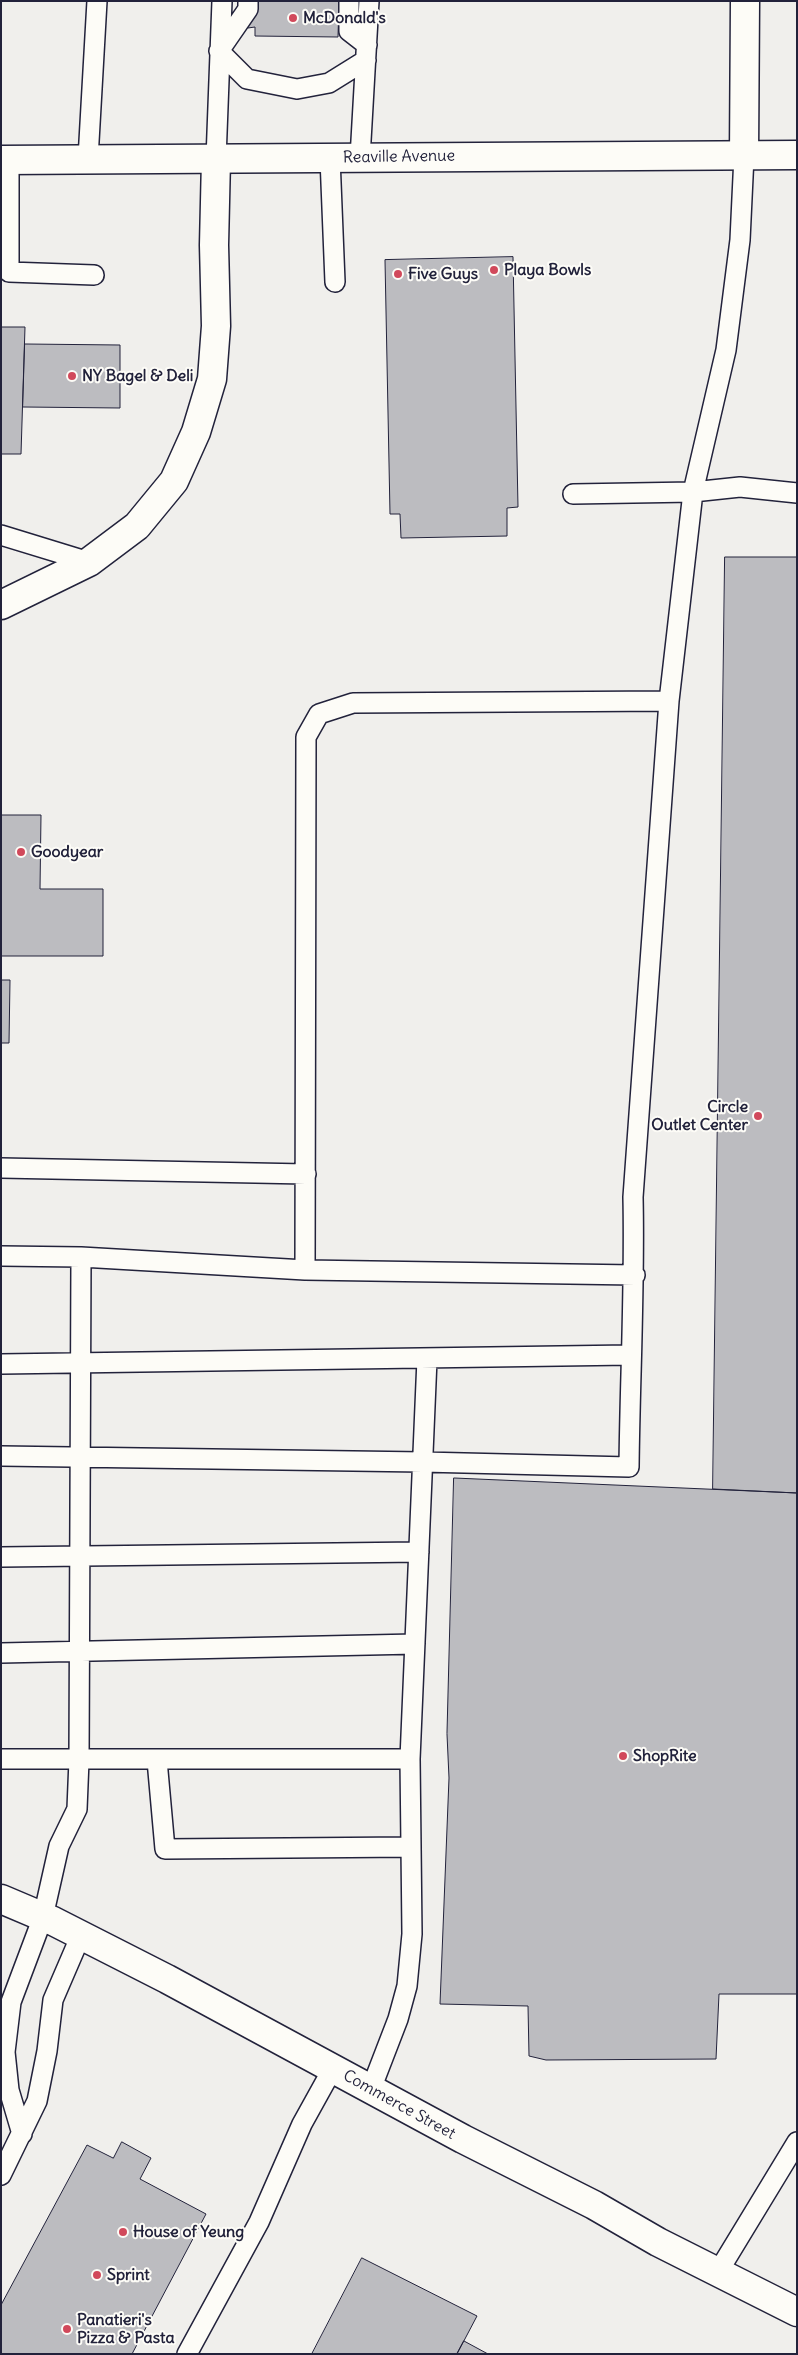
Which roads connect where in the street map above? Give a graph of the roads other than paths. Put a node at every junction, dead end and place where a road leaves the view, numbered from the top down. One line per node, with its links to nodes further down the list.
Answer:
1 (97, 1): 13 (lane)
2 (222, 1): 7 (lane)
3 (248, 1): 7 (lane)
4 (349, 1): 8 (lane)
5 (369, 1): 8 (lane)
6 (746, 1): 10 (main road)
7 (219, 51): 8 (lane); 14 (lane)
8 (367, 52): 12 (lane)
9 (797, 155): 10 (main road, Reaville Avenue)
10 (744, 156): 12 (main road, Reaville Avenue); 19 (lane)
11 (330, 158): 12 (main road, Reaville Avenue); 14 (main road, Reaville Avenue); 18 (lane)
12 (360, 158)
13 (88, 159): 14 (main road, Reaville Avenue); 15 (main road, Reaville Avenue)
14 (216, 159): 23 (main road)
15 (5, 160): 16 (lane)
16 (5, 271): 17 (lane)
17 (94, 275)
18 (335, 282)
19 (693, 492): 20 (lane); 21 (lane); 25 (lane)
20 (797, 493)
21 (573, 494)
22 (1, 534): 23 (lane)
23 (89, 562): 24 (main road)
24 (1, 605)
25 (669, 701): 27 (lane); 31 (lane)
26 (1, 1168): 27 (lane)
27 (306, 1174): 30 (lane)
28 (1, 1256): 29 (lane)
29 (81, 1257): 30 (lane); 35 (lane)
30 (305, 1270): 31 (lane)
31 (635, 1275): 32 (lane)
32 (630, 1355): 33 (lane); 38 (lane)
33 (427, 1360): 35 (lane); 38 (lane)
34 (1, 1364): 35 (lane)
35 (80, 1364): 37 (lane)
36 (1, 1456): 37 (lane)
37 (80, 1457): 38 (lane); 40 (lane)
38 (423, 1462): 39 (lane)
39 (419, 1552): 40 (lane); 42 (lane)
40 (80, 1556): 41 (lane); 43 (lane)
41 (1, 1557)
42 (415, 1644): 43 (lane); 46 (lane)
43 (79, 1651): 44 (lane); 47 (lane)
44 (1, 1653)
45 (1, 1759): 47 (lane)
46 (410, 1759): 48 (lane); 49 (lane)
47 (79, 1760): 48 (lane); 51 (lane)
48 (157, 1760): 49 (lane)
49 (410, 1847): 54 (lane)
50 (1, 1899): 51 (main road, Commerce Street)
51 (43, 1917): 52 (main road, Commerce Street); 55 (lane)
52 (81, 1935): 53 (main road, Commerce Street); 55 (lane)
53 (333, 2068): 54 (main road, Commerce Street); 60 (lane)
54 (370, 2089): 58 (main road, Commerce Street)
55 (22, 2134): 57 (lane)
56 (797, 2142): 58 (lane)
57 (1, 2175)
58 (718, 2272): 59 (main road, Commerce Street)
59 (797, 2312)
60 (187, 2354)

